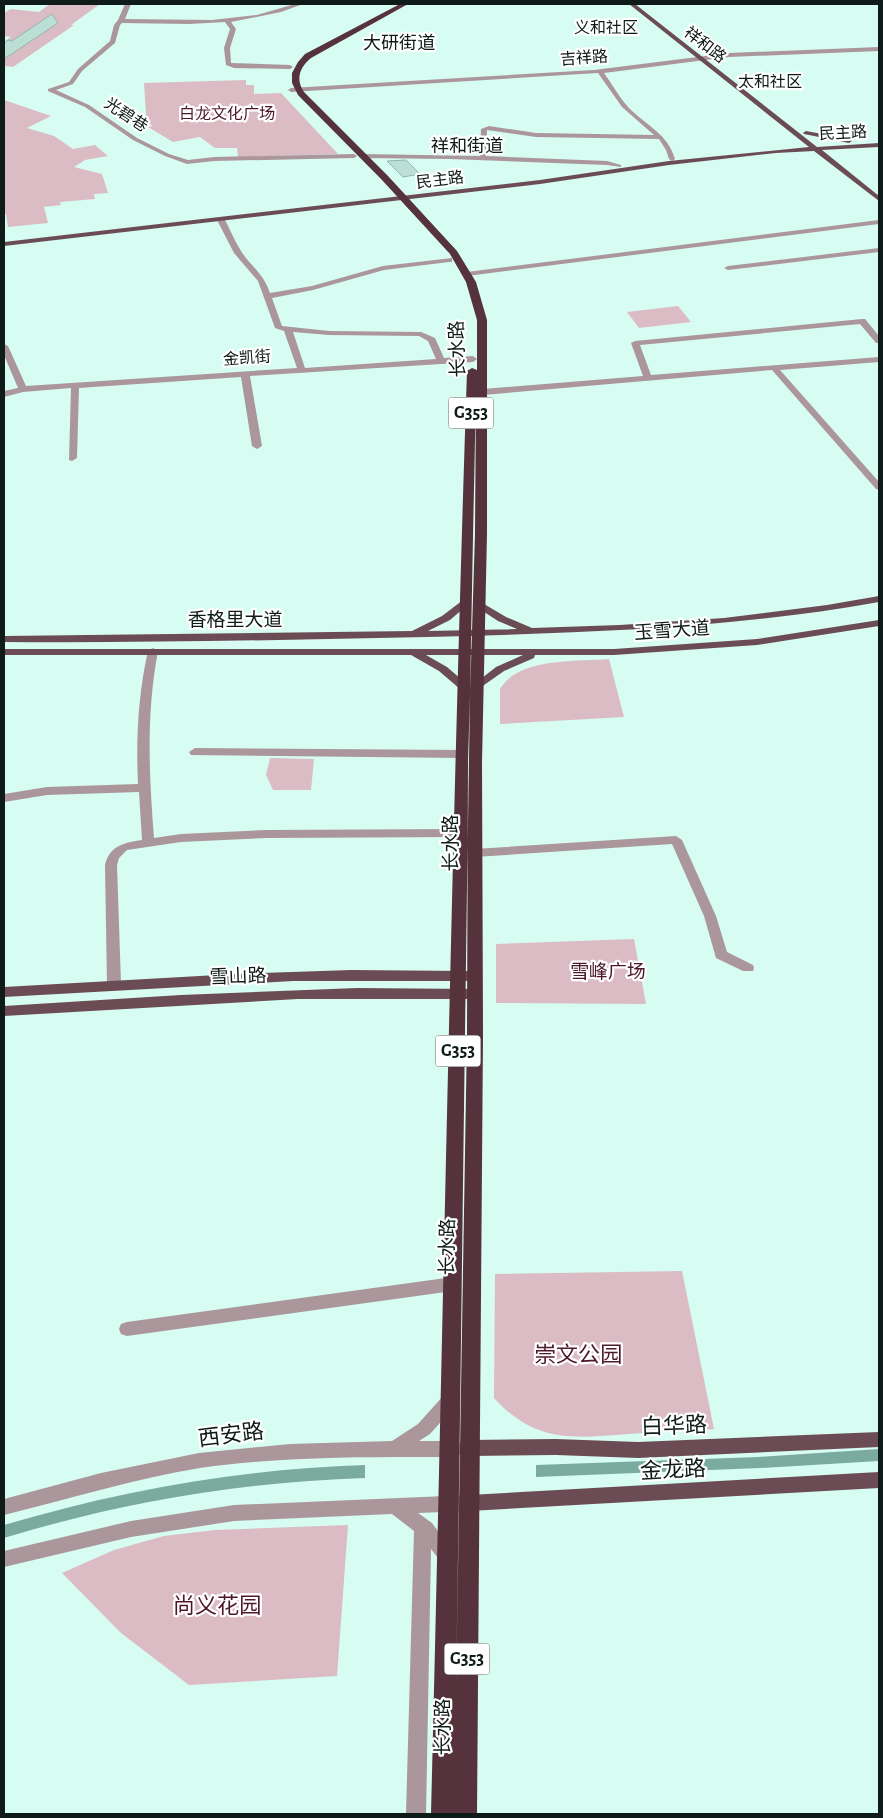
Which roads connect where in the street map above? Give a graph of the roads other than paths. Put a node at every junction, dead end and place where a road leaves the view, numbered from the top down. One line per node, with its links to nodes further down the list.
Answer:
1 (122, 4): 2 (street)
2 (128, 4): 9 (street)
3 (300, 4): 8 (street)
4 (397, 4): 13 (highway)
5 (405, 4): 15 (highway)
6 (632, 4): 12 (main road, 祥和路)
7 (641, 4): 11 (main road, 祥和路)
8 (226, 20): 9 (street); 13 (street)
9 (122, 21): 23 (street, 光碧巷)
10 (879, 49): 11 (street, 吉祥路)
11 (708, 57): 12 (street, 吉祥路); 17 (main road, 祥和路)
12 (700, 58): 14 (street, 吉祥路); 16 (main road, 祥和路)
13 (290, 67): 15 (highway)
14 (600, 71): 15 (street, 吉祥路); 18 (street)
15 (294, 90): 23 (highway, 长水路 / G353)
16 (792, 130): 21 (main road, 祥和路); 22 (main road)
17 (806, 133): 20 (main road); 21 (main road, 祥和路)
18 (661, 137): 24 (street); 25 (street)
19 (879, 143): 20 (main road, 民主路)
20 (862, 144): 21 (main road, 民主路); 26 (main road)
21 (818, 146): 22 (main road, 民主路); 26 (main road, 祥和路); 27 (main road, 祥和路)
22 (775, 150): 25 (main road, 民主路); 27 (main road); 30 (main road, 民主路)
23 (358, 156): 24 (street); 30 (highway, 长水路 / G353)
24 (483, 158): 28 (street)
25 (672, 158): 28 (main road, 民主路)
26 (845, 159): 29 (main road, 祥和路)
27 (830, 160): 31 (main road, 祥和路)
28 (618, 166): 30 (main road, 民主路)
29 (879, 190)
30 (398, 197): 32 (main road, 民主路); 34 (main road, 民主路); 37 (highway, 长水路 / G353); 39 (highway, 长水路 / G353)
31 (879, 198)
32 (221, 220): 35 (main road, 民主路); 40 (street)
33 (879, 222): 39 (street)
34 (4, 240)
35 (4, 244)
36 (879, 250): 38 (street)
37 (449, 260): 40 (street); 44 (highway, 长水路 / G353)
38 (728, 268)
39 (467, 274): 53 (highway, 长水路 / G353)
40 (267, 296): 41 (street)
41 (288, 330): 46 (street); 48 (street)
42 (879, 341): 50 (street)
43 (4, 346): 52 (street)
44 (473, 358): 46 (street, 金凯街); 58 (highway, 长水路 / G353)
45 (879, 358): 47 (street)
46 (441, 360): 48 (street, 金凯街)
47 (774, 368): 50 (street); 57 (street)
48 (300, 370): 49 (street, 金凯街)
49 (245, 373): 51 (street, 金凯街); 55 (street)
50 (648, 378): 53 (street)
51 (75, 385): 52 (street, 金凯街); 56 (street)
52 (23, 389): 54 (street, 金凯街)
53 (483, 392): 60 (highway, 长水路 / G353)
54 (4, 394)
55 (257, 446)
56 (72, 458)
57 (879, 487)
58 (467, 600): 63 (highway, 长水路 / G353); 64 (main road)
59 (879, 600): 62 (main road, 玉雪大道)
60 (479, 604): 62 (main road); 63 (highway, 长水路 / G353)
61 (879, 623): 70 (main road, 玉雪大道)
62 (539, 632): 63 (main road, 玉雪大道)
63 (472, 633): 64 (main road, 香格里大道); 69 (highway, 长水路 / G353)
64 (410, 635): 65 (main road, 香格里大道)
65 (4, 639)
66 (4, 652): 67 (main road, 香格里大道)
67 (153, 652): 68 (main road, 香格里大道); 74 (street)
68 (413, 652): 69 (main road, 香格里大道); 71 (main road)
69 (471, 653): 70 (main road, 玉雪大道); 71 (highway, 长水路 / G353)
70 (540, 653): 71 (main road)
71 (470, 687): 73 (highway, 长水路 / G353); 78 (highway, 长水路 / G353)
72 (195, 752): 73 (street)
73 (461, 754): 76 (highway, 长水路 / G353)
74 (144, 788): 75 (street); 77 (street)
75 (4, 798)
76 (460, 833): 77 (street); 80 (highway, 长水路 / G353)
77 (148, 842): 81 (street)
78 (475, 853): 79 (street); 80 (highway, 长水路 / G353)
79 (748, 968)
80 (467, 976): 81 (main road, 雪山路); 83 (highway, 长水路 / G353)
81 (114, 984): 82 (main road, 雪山路)
82 (4, 992)
83 (467, 994): 84 (main road, 雪山路); 85 (highway, 长水路 / G353); 89 (highway, 长水路 / G353)
84 (4, 1011)
85 (453, 1284): 86 (street); 87 (highway, 长水路 / G353)
86 (126, 1329)
87 (450, 1400): 90 (street); 91 (highway, 长水路 / G353)
88 (879, 1439): 89 (main road, 白华路)
89 (470, 1448): 91 (street, 西安路); 93 (highway, 长水路 / G353)
90 (394, 1449): 91 (street, 西安路); 95 (street, 西安路)
91 (450, 1449): 93 (highway, 长水路 / G353)
92 (879, 1480): 93 (main road, 金龙路)
93 (459, 1504): 94 (street); 97 (highway, 长水路 / G353); 101 (highway, 长水路 / G353)
94 (395, 1506): 96 (street); 98 (street)
95 (4, 1507)
96 (423, 1526): 97 (street); 99 (street)
97 (447, 1557): 100 (highway, 长水路 / G353)
98 (4, 1558)
99 (416, 1814)
100 (443, 1814)
101 (466, 1814)

